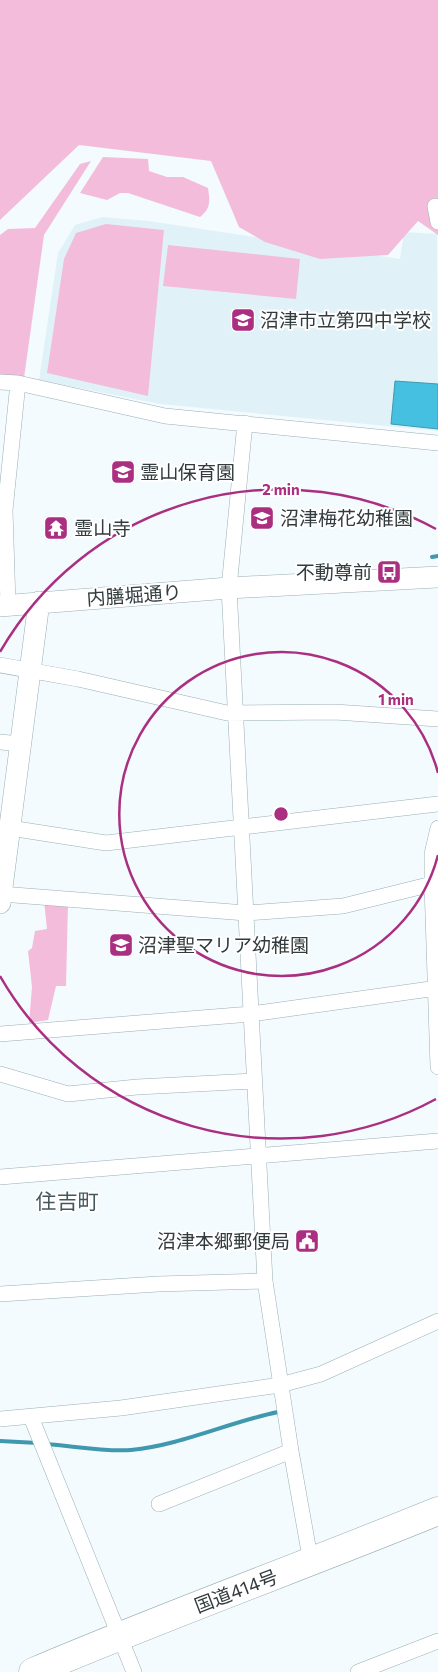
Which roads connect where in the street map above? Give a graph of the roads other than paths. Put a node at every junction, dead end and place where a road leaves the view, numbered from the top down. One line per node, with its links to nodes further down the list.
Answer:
1 (435, 206): 2 (street)
2 (438, 222)
3 (0, 382): 4 (street)
4 (18, 383): 5 (street); 7 (street)
5 (245, 423): 6 (street); 9 (street)
6 (438, 443)
7 (2, 510): 11 (street)
8 (438, 577): 9 (street, 内膳堀通り)
9 (229, 588): 10 (street, 内膳堀通り); 14 (street)
10 (39, 602): 11 (street, 内膳堀通り); 13 (street)
11 (4, 606)
12 (0, 665): 13 (street)
13 (32, 669): 14 (street); 17 (street)
14 (234, 713): 15 (street); 20 (street)
15 (438, 720)
16 (0, 742): 17 (street)
17 (21, 744): 19 (street)
18 (438, 804): 20 (street)
19 (10, 828): 20 (street); 23 (street)
20 (242, 828): 24 (street)
21 (438, 828): 22 (street)
22 (432, 884): 24 (street); 25 (street)
23 (0, 901): 24 (street)
24 (246, 913): 26 (street)
25 (437, 989): 26 (street); 28 (street)
26 (251, 1014): 27 (street); 30 (street)
27 (0, 1034)
28 (438, 1067)
29 (0, 1074): 30 (street)
30 (254, 1080): 32 (street)
31 (438, 1141): 32 (street)
32 (258, 1155): 33 (street); 34 (street)
33 (0, 1178)
34 (265, 1281): 35 (street); 37 (street)
35 (0, 1294)
36 (438, 1321): 37 (street)
37 (280, 1385): 38 (street); 40 (street)
38 (31, 1417): 39 (street); 44 (street)
39 (0, 1419)
40 (291, 1451): 41 (street); 43 (street)
41 (159, 1504)
42 (438, 1511): 43 (highway, 国道414号)
43 (311, 1563): 44 (highway, 国道414号)
44 (118, 1636): 46 (highway, 国道414号); 47 (street)
45 (438, 1641): 48 (street)
46 (33, 1672)
47 (134, 1672)
48 (358, 1672)

